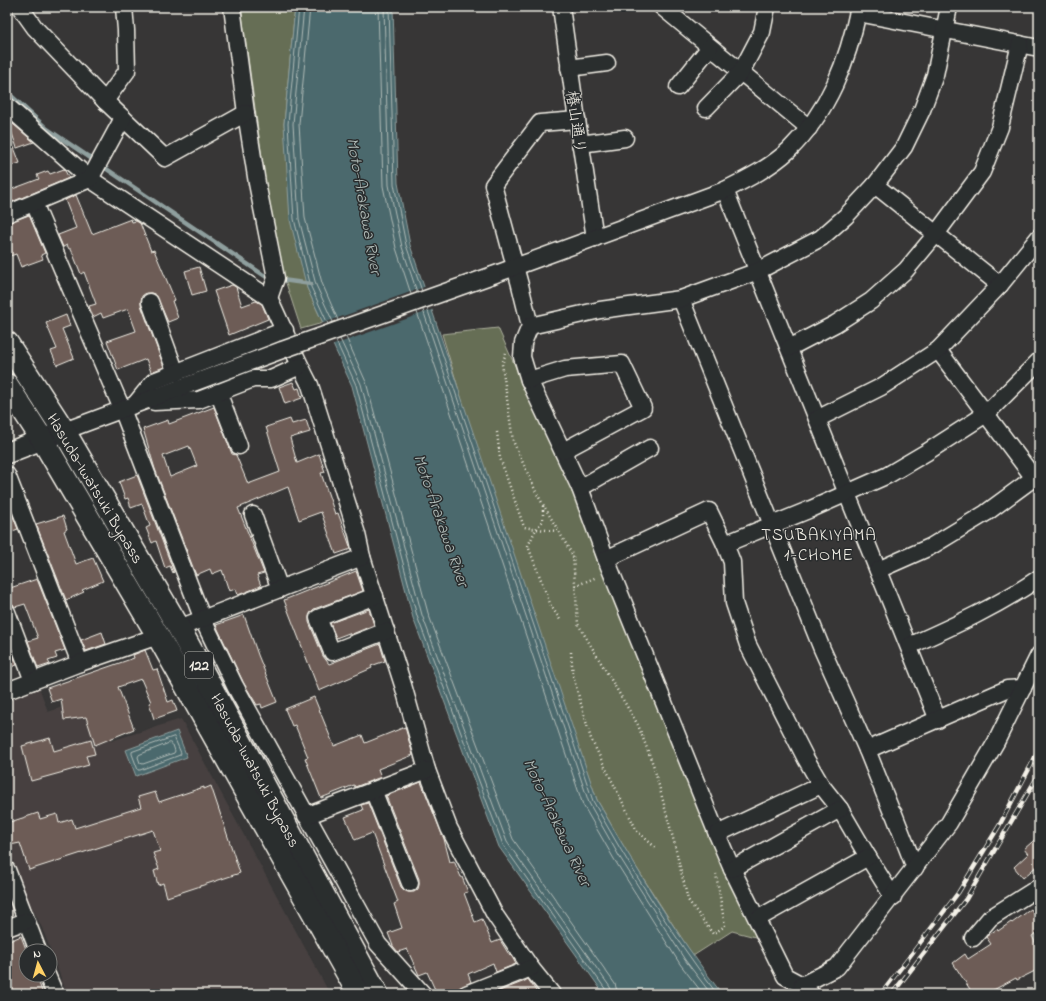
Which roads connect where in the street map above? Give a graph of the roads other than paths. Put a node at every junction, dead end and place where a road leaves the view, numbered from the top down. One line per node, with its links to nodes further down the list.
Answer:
1 (20, 7): 17 (street)
2 (124, 7): 17 (street)
3 (232, 7): 20 (street)
4 (561, 7): 14 (street, 椿山通り)
5 (662, 7): 11 (street)
6 (767, 7): 15 (street)
7 (949, 7): 9 (street)
8 (858, 10): 9 (street); 23 (street)
9 (945, 30): 10 (street); 27 (street)
10 (1020, 44): 12 (street); 31 (street)
11 (710, 47): 15 (street); 16 (street)
12 (1039, 48)
13 (607, 63): 14 (street)
14 (570, 68): 22 (street, 椿山通り)
15 (741, 72): 19 (street); 23 (street)
16 (678, 87)
17 (105, 101): 21 (street)
18 (7, 106): 26 (street)
19 (706, 108)
20 (246, 113): 21 (street); 37 (street)
21 (123, 118): 26 (street)
22 (577, 120): 25 (street, 椿山通り); 34 (street)
23 (809, 128): 28 (street)
24 (625, 138): 25 (street)
25 (580, 144): 33 (street, 椿山通り)
26 (90, 179): 29 (street); 37 (street)
27 (875, 185): 31 (street); 35 (street)
28 (725, 190): 33 (street); 35 (street)
29 (34, 202): 30 (street); 51 (street)
30 (7, 214)
31 (936, 234): 36 (street); 43 (street)
32 (1039, 237): 36 (street)
33 (595, 238): 34 (street)
34 (516, 266): 40 (street); 51 (street, bridge)
35 (758, 271): 38 (street); 43 (street)
36 (1000, 285): 44 (street)
37 (269, 298): 41 (street)
38 (681, 299): 40 (street); 65 (street)
39 (150, 302): 47 (street)
40 (530, 326): 48 (street)
41 (285, 330): 46 (street); 47 (street)
42 (7, 343): 54 (highway, Hasuda-Iwatsuki Bypass / 122)
43 (789, 348): 53 (street)
44 (938, 350): 52 (street); 53 (street)
45 (1039, 361): 52 (street)
46 (300, 366): 50 (street); 67 (street)
47 (176, 373): 51 (street)
48 (529, 380): 58 (street); 58 (street)
49 (7, 385): 55 (highway, Hasuda-Iwatsuki Bypass / 122)
50 (218, 392): 51 (street); 56 (street)
51 (129, 406): 54 (street); 74 (street)
52 (986, 414): 61 (street); 63 (street)
53 (817, 419): 63 (street)
54 (64, 431): 55 (main road); 75 (highway, Hasuda-Iwatsuki Bypass / 122)
55 (42, 440): 59 (main road); 77 (highway, Hasuda-Iwatsuki Bypass / 122)
56 (239, 446)
57 (650, 448): 62 (street)
58 (563, 450): 62 (street)
59 (7, 453)
60 (7, 475): 80 (street)
61 (1036, 476): 69 (street)
62 (580, 488): 68 (street)
63 (847, 493): 65 (street); 69 (street)
64 (252, 515): 71 (street)
65 (772, 524): 66 (street); 85 (street)
66 (725, 544): 68 (street); 87 (street)
67 (362, 557): 71 (street); 72 (street)
68 (608, 565): 91 (street)
69 (878, 570): 78 (street)
70 (1039, 578): 78 (street)
71 (280, 589): 74 (street)
72 (375, 596): 76 (street); 76 (street)
73 (7, 612): 81 (street)
74 (203, 620): 75 (street); 90 (street)
75 (179, 628): 109 (highway, Hasuda-Iwatsuki Bypass / 122)
76 (386, 631): 86 (street)
77 (158, 636): 80 (street); 108 (highway, Hasuda-Iwatsuki Bypass / 122)
78 (909, 646): 84 (street)
79 (1039, 655): 82 (street)
80 (80, 663): 81 (street)
81 (33, 682): 83 (street)
82 (1023, 688): 84 (street); 93 (street)
83 (7, 691)
84 (938, 720): 85 (street)
85 (867, 750): 93 (street)
86 (427, 770): 88 (street); 104 (street)
87 (821, 785): 89 (street); 91 (street)
88 (373, 790): 90 (street); 96 (street)
89 (840, 809): 92 (street); 94 (street)
90 (306, 816): 110 (street)
91 (717, 834): 94 (street)
92 (868, 857): 98 (street); 99 (street)
93 (915, 868): 98 (street)
94 (732, 869): 99 (street)
95 (7, 870): 100 (street)
96 (410, 883)
97 (1039, 887): 102 (street)
98 (893, 897): 106 (street)
99 (757, 920): 106 (street)
100 (26, 921): 101 (street); 103 (street)
101 (7, 928)
102 (973, 938)
103 (35, 943)
104 (531, 968): 111 (street); 112 (street)
105 (50, 983): 107 (street)
106 (802, 991)
107 (55, 994)
108 (359, 994)
109 (377, 994)
110 (424, 994)
111 (466, 994)
112 (552, 994)

